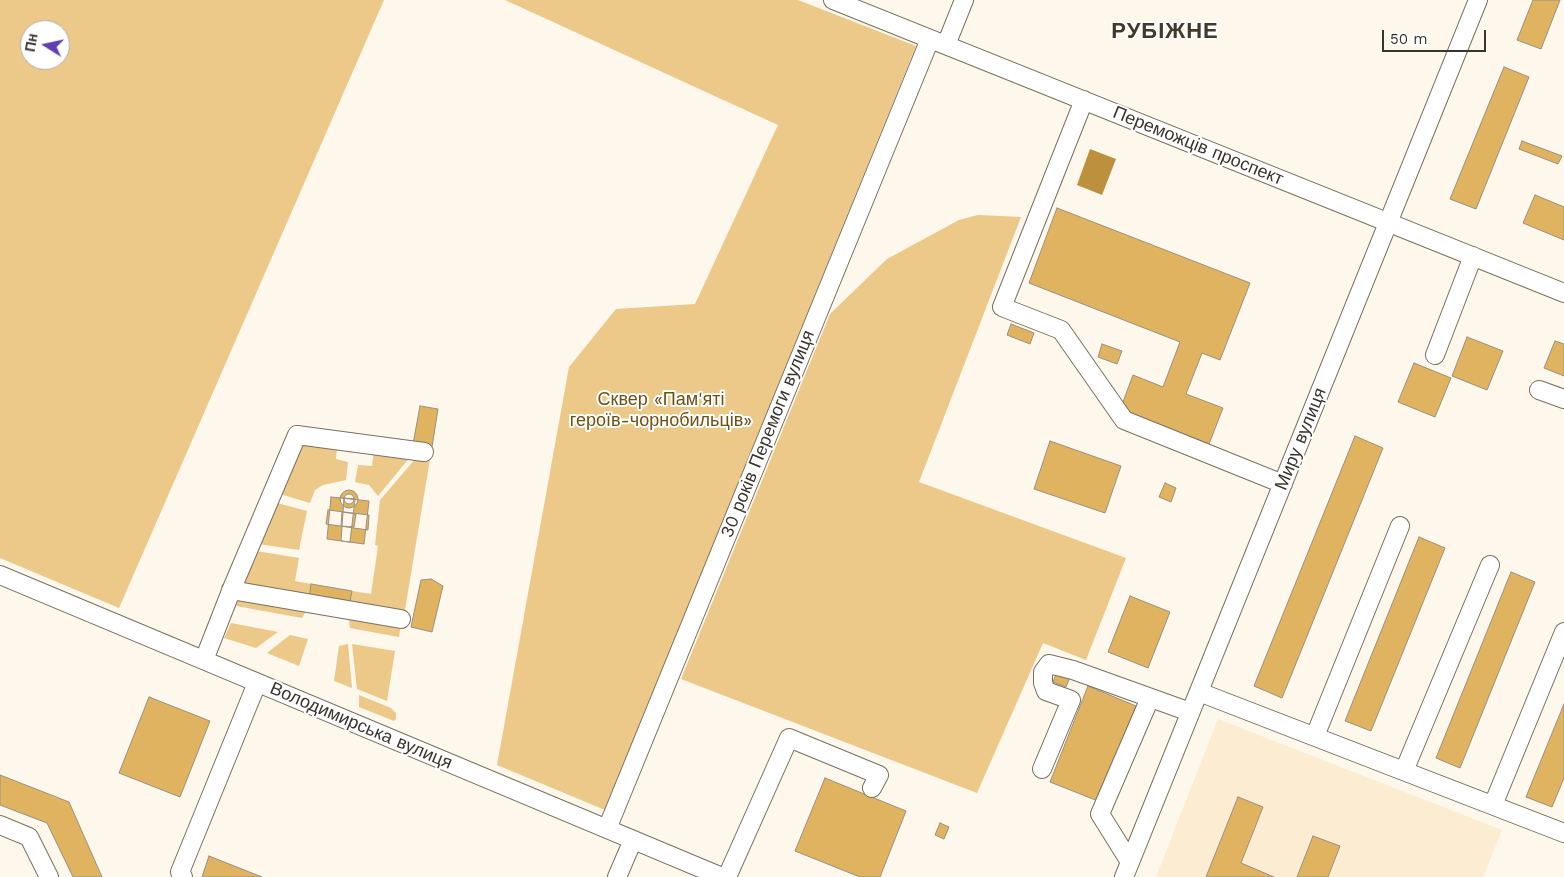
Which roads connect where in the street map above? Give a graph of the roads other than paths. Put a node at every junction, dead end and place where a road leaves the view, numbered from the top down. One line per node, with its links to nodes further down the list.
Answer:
1 (832, 0): 4 (street, Переможців проспект)
2 (964, 0): 5 (street)
3 (1478, 0): 7 (street, Миру вулиця)
4 (930, 39): 5 (street, Переможців проспект); 32 (street, 30 років Перемоги вулиця)
5 (946, 45): 6 (street, Переможців проспект)
6 (1084, 100): 7 (street, Переможців проспект); 14 (street)
7 (1389, 222): 8 (street, Переможців проспект); 14 (street, Миру вулиця)
8 (1473, 256): 9 (street, Переможців проспект); 10 (street)
9 (1564, 293)
10 (1435, 355)
11 (1539, 390): 12 (street)
12 (1564, 399)
13 (424, 452): 18 (street)
14 (1283, 484): 23 (street, Миру вулиця)
15 (1400, 526): 26 (street)
16 (1490, 565): 28 (street)
17 (0, 575): 21 (street, Володимирська вулиця)
18 (231, 590): 19 (street); 21 (street)
19 (401, 619)
20 (1564, 632): 30 (street)
21 (204, 660): 22 (street, Володимирська вулиця)
22 (257, 683): 32 (street, Володимирська вулиця); 37 (street)
23 (1199, 692): 25 (street, Миру вулиця); 26 (street)
24 (1150, 698): 25 (street); 27 (street); 35 (street)
25 (1190, 712): 35 (street, Миру вулиця)
26 (1315, 736): 28 (street)
27 (1042, 769)
28 (1404, 771): 30 (street)
29 (872, 788): 40 (street)
30 (1493, 805): 33 (street)
31 (0, 825): 36 (street)
32 (607, 829): 34 (street, Володимирська вулиця)
33 (1564, 833)
34 (633, 840): 38 (street); 39 (street, Володимирська вулиця)
35 (1127, 870)
36 (49, 877)
37 (183, 877)
38 (617, 877)
39 (722, 877)
40 (727, 877)

